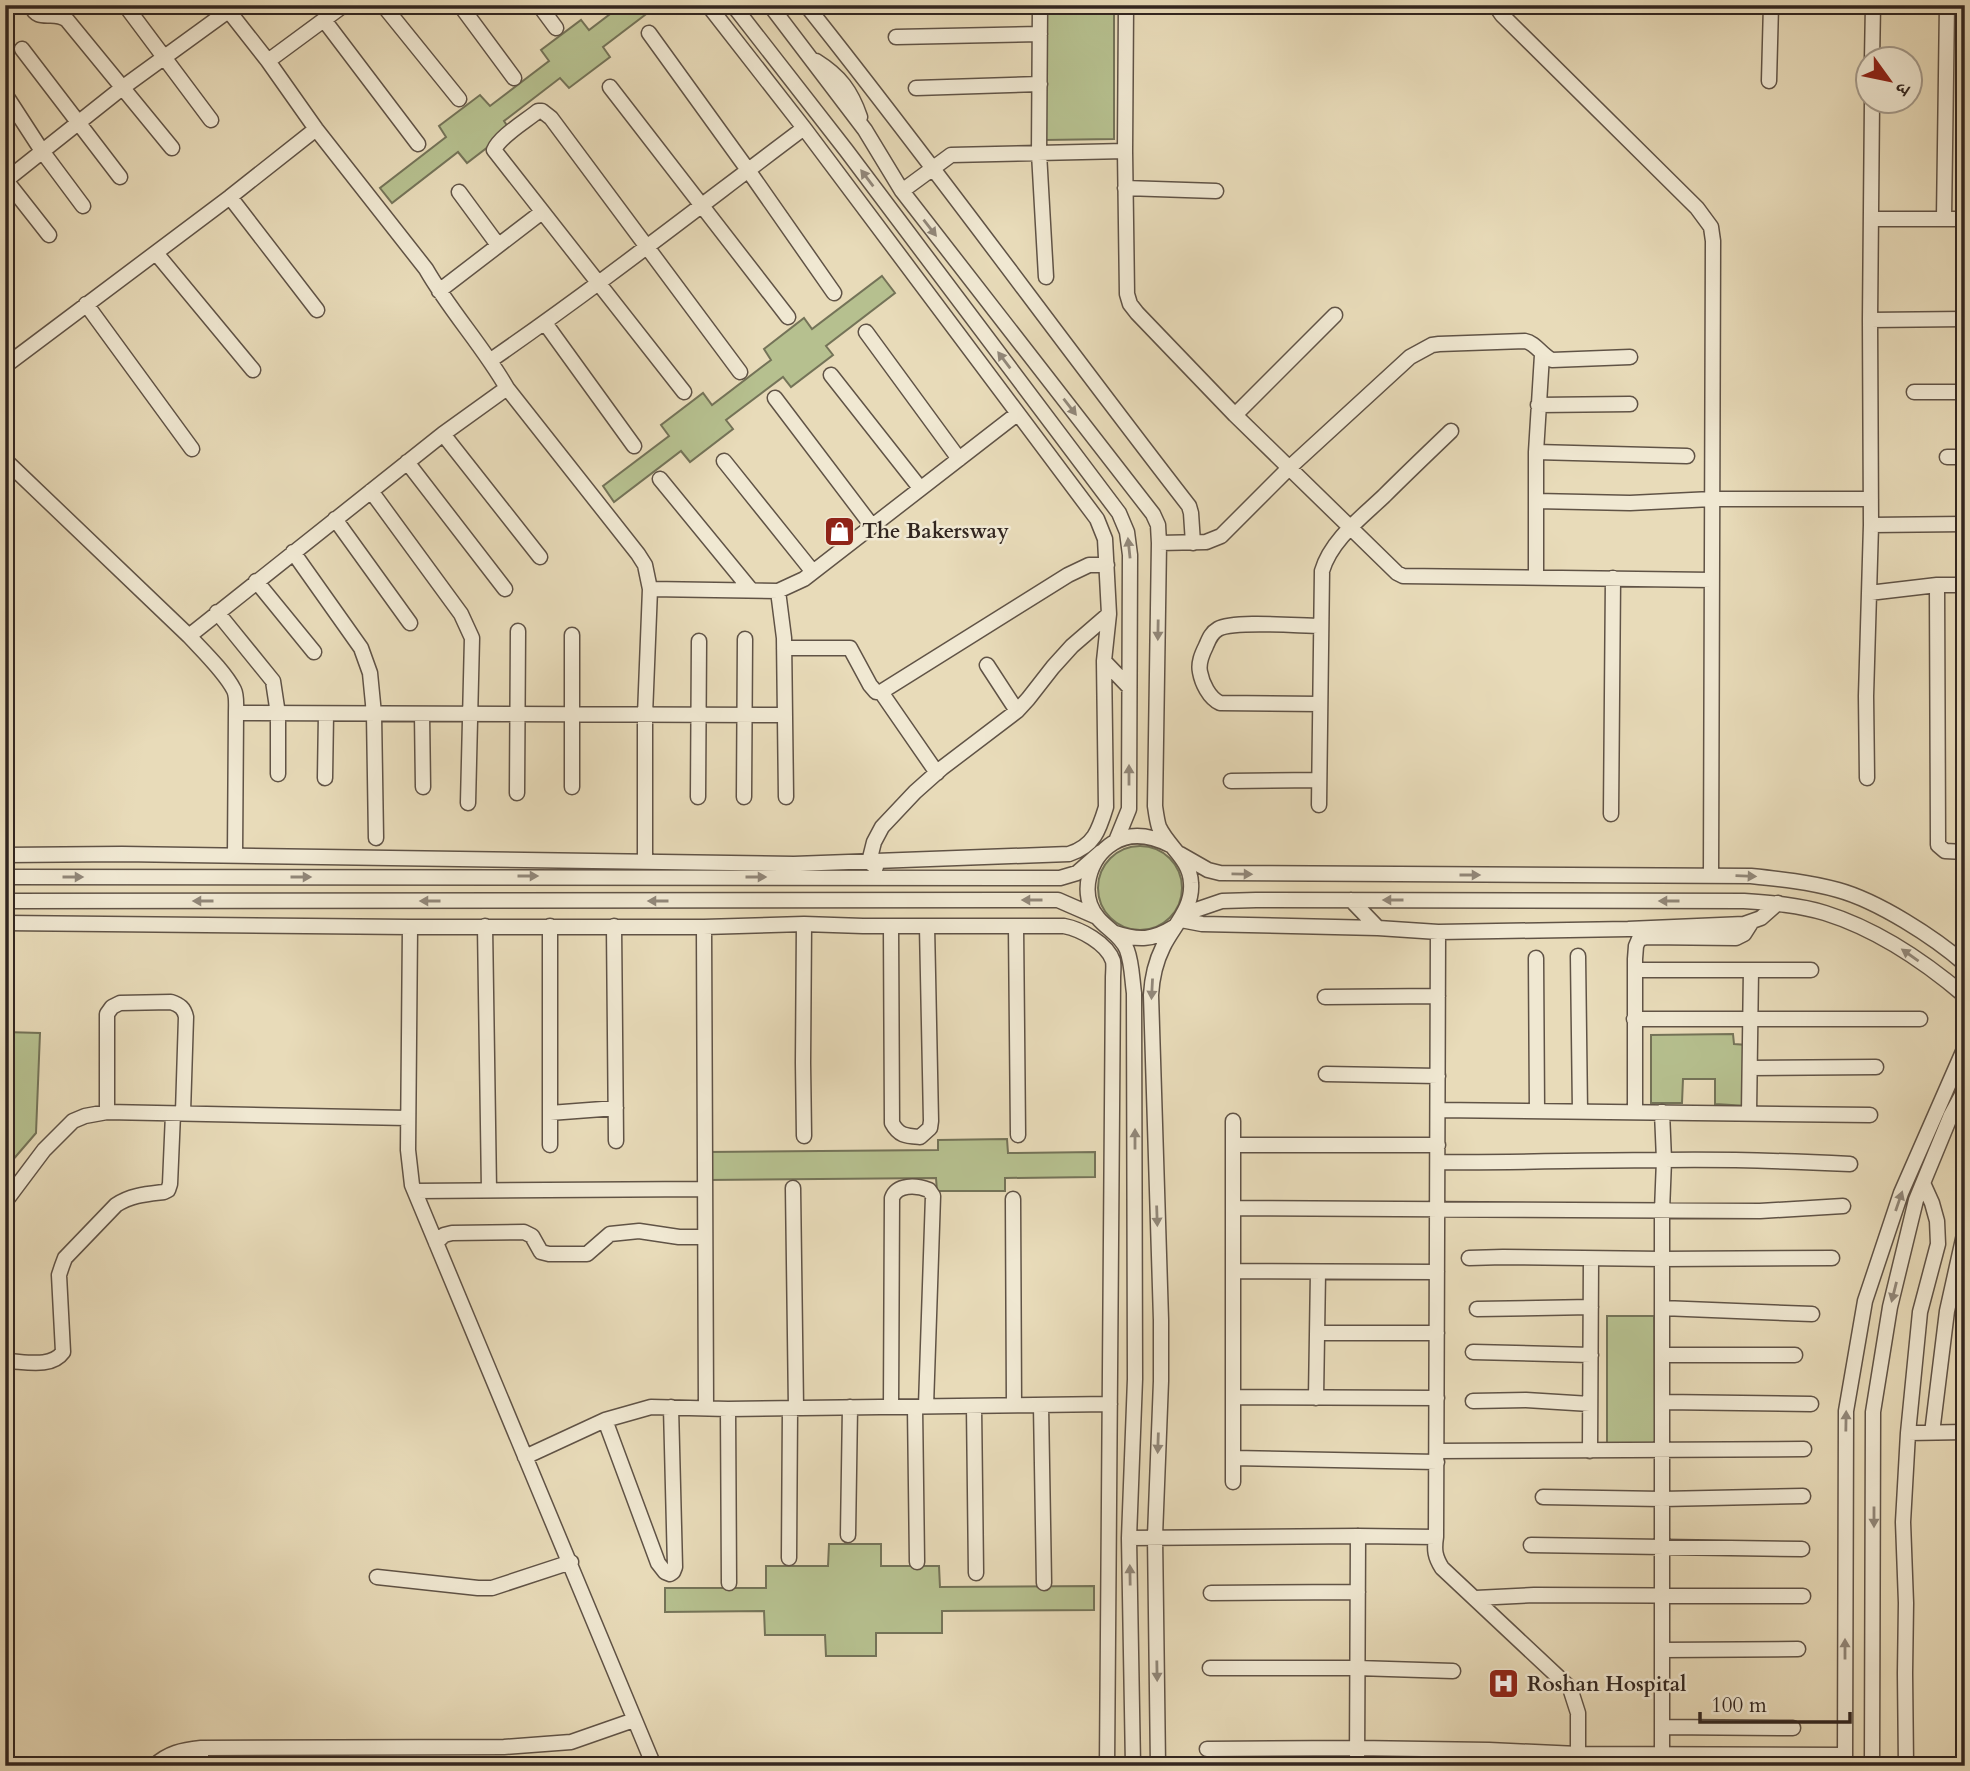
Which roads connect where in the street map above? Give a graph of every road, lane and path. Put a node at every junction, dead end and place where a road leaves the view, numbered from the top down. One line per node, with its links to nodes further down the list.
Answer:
1 (32, 5): 31 (street)
2 (125, 5): 25 (street)
3 (344, 5): 18 (street)
4 (383, 5): 34 (street)
5 (460, 5): 27 (street)
6 (539, 5): 19 (street)
7 (708, 5): 38 (street)
8 (733, 5): 146 (street, one-way to 8)
9 (769, 5): 50 (street)
10 (806, 5): 45 (street)
11 (1040, 5): 21 (street)
12 (1126, 5): 43 (street)
13 (1495, 5): 108 (street)
14 (1771, 5): 28 (street)
15 (1873, 5): 23 (street)
16 (1947, 5): 57 (street)
17 (226, 8): 25 (street); 26 (street)
18 (324, 20): 26 (street); 40 (street)
19 (556, 28)
20 (649, 33): 46 (street)
21 (1040, 34): 22 (street); 29 (street)
22 (896, 37)
23 (1872, 46)
24 (22, 49): 37 (street)
25 (164, 58): 31 (street); 36 (street)
26 (268, 61): 39 (street)
27 (514, 78)
28 (1769, 81)
29 (1040, 85): 32 (street); 44 (street)
30 (610, 87): 55 (street)
31 (122, 88): 37 (street); 41 (street)
32 (916, 88)
33 (5, 94): 42 (street)
34 (459, 99)
35 (1872, 116): 58 (street)
36 (211, 120)
37 (78, 123): 42 (street); 47 (street)
38 (804, 128): 46 (street); 90 (street)
39 (316, 129): 53 (street); 66 (street)
40 (418, 144)
41 (172, 148)
42 (42, 151): 48 (street); 54 (street)
43 (1125, 151): 44 (street); 49 (street)
44 (1040, 153): 45 (street); 64 (street)
45 (932, 168): 50 (street); 117 (street)
46 (748, 170): 55 (street); 67 (street)
47 (120, 177)
48 (5, 180): 60 (street)
49 (1125, 188): 51 (street); 91 (street)
50 (902, 191): 116 (street, one-way to 116)
51 (1216, 191)
52 (459, 192): 61 (street)
53 (230, 197): 63 (street); 69 (street)
54 (83, 206)
55 (702, 207): 62 (street); 71 (street)
56 (542, 212): 61 (street); 62 (street); 65 (street)
57 (1944, 218): 58 (street); 59 (street)
58 (1871, 219): 73 (street)
59 (1965, 219)
60 (49, 235)
61 (498, 245): 66 (street)
62 (648, 246): 65 (street); 81 (street)
63 (156, 253): 68 (street); 80 (street)
64 (1046, 277)
65 (598, 283): 74 (street); 84 (street)
66 (439, 291): 78 (street)
67 (834, 293)
68 (86, 304): 79 (street); 95 (street)
69 (317, 310)
70 (1335, 315): 91 (street)
71 (788, 317)
72 (1965, 319): 73 (street)
73 (1870, 320): 109 (street)
74 (545, 323): 78 (street); 94 (street)
75 (866, 332): 100 (street)
76 (1542, 355): 77 (street); 89 (street); 104 (street)
77 (1630, 357)
78 (491, 360): 83 (street)
79 (5, 366)
80 (253, 370)
81 (740, 372)
82 (831, 374): 106 (street)
83 (507, 388): 93 (street); 129 (street)
84 (684, 392)
85 (1914, 392): 86 (street)
86 (1965, 392)
87 (775, 398): 114 (street)
88 (1630, 404): 89 (street)
89 (1538, 405): 96 (street)
90 (1017, 414): 100 (street); 120 (street)
91 (1235, 415): 104 (street)
92 (1451, 431): 115 (street)
93 (443, 434): 103 (street); 119 (street)
94 (634, 446)
95 (192, 449)
96 (1536, 452): 97 (street); 110 (street)
97 (1687, 456)
98 (1947, 457): 99 (street)
99 (1965, 457)
100 (960, 459): 106 (street)
101 (5, 460): 139 (street)
102 (724, 461): 121 (street)
103 (407, 462): 107 (street); 128 (street)
104 (1289, 468): 115 (street); 117 (street)
105 (660, 480): 130 (street)
106 (920, 488): 114 (street)
107 (371, 491): 111 (street); 156 (street)
108 (1712, 499): 109 (street); 110 (street); 124 (street)
109 (1871, 499): 112 (street)
110 (1536, 501): 122 (street)
111 (335, 519): 118 (street); 135 (street)
112 (1871, 524): 113 (street); 132 (street)
113 (1965, 524)
114 (872, 526): 121 (street)
115 (1351, 527): 122 (street); 136 (street)
116 (1159, 543): 117 (street); 179 (street, one-way to 179)
117 (1193, 543)
118 (293, 552): 125 (street); 154 (street)
119 (540, 557)
120 (1107, 565): 134 (street); 147 (street)
121 (813, 572): 131 (street)
122 (1535, 576): 123 (street)
123 (1613, 578): 124 (street); 176 (street)
124 (1712, 580): 186 (street)
125 (256, 581): 133 (street); 143 (street)
126 (1965, 585): 127 (street)
127 (1937, 586): 132 (street); 181 (street)
128 (505, 589)
129 (650, 589): 130 (street); 159 (street)
130 (751, 590): 131 (street)
131 (778, 591): 142 (street)
132 (1870, 593): 165 (street)
133 (217, 612): 139 (street); 152 (street)
134 (1110, 614): 144 (street); 149 (street)
135 (410, 623)
136 (1321, 626): 148 (street); 148 (street)
137 (518, 631): 157 (street)
138 (572, 635): 151 (street)
139 (188, 636): 150 (street)
140 (745, 639): 160 (street)
141 (699, 641): 158 (street)
142 (784, 648): 147 (street); 161 (street)
143 (314, 652)
144 (1104, 661): 146 (street); 185 (street)
145 (987, 665): 149 (street)
146 (1129, 687): 178 (street, one-way to 146)
147 (881, 692): 162 (street)
148 (1320, 704): 166 (street)
149 (1017, 711): 162 (street)
150 (236, 713): 152 (street); 183 (street)
151 (572, 713): 157 (street); 159 (street); 169 (street)
152 (278, 714): 153 (street); 163 (street)
153 (326, 714): 154 (street); 164 (street)
154 (374, 714): 155 (street); 177 (street)
155 (422, 714): 156 (street); 168 (street)
156 (470, 714): 157 (street); 174 (street)
157 (517, 714): 170 (street)
158 (698, 714): 159 (street); 160 (street); 171 (street)
159 (645, 715): 184 (street)
160 (744, 715): 161 (street); 172 (street)
161 (785, 715): 173 (street)
162 (937, 773): 185 (street)
163 (278, 774)
164 (325, 778)
165 (1867, 778)
166 (1319, 780): 167 (street); 175 (street)
167 (1231, 781)
168 (423, 787)
169 (572, 787)
170 (517, 793)
171 (698, 797)
172 (744, 797)
173 (786, 797)
174 (468, 803)
175 (1319, 805)
176 (1611, 814)
177 (376, 838)
178 (1116, 841): 179 (street); 180 (street)
179 (1175, 849): 186 (street, one-way to 186); 194 (street)
180 (1101, 852): 188 (street); 193 (street)
181 (1965, 852)
182 (5, 855): 183 (street)
183 (235, 856): 184 (street)
184 (645, 861): 185 (street)
185 (869, 862): 188 (street)
186 (1711, 876): 212 (street, one-way to 212)
187 (5, 877): 188 (street, one-way to 188)
188 (888, 877)
189 (1351, 900): 192 (street, one-way to 189); 194 (street); 207 (street)
190 (5, 901): 191 (street, one-way to 190)
191 (881, 901): 193 (street, one-way to 191); 201 (street)
192 (1778, 903): 196 (street); 217 (street, one-way to 192)
193 (1097, 917): 209 (street)
194 (1180, 920): 207 (street); 209 (street); 321 (street, one-way to 321)
195 (5, 923): 205 (street)
196 (1751, 923): 208 (street); 213 (street)
197 (804, 924): 201 (street); 206 (street); 244 (street)
198 (485, 926): 199 (street); 205 (street); 255 (street)
199 (550, 926): 200 (street); 238 (street)
200 (614, 926): 206 (street); 230 (street)
201 (863, 926): 202 (street)
202 (891, 926): 203 (street); 203 (street)
203 (927, 926): 204 (street)
204 (1016, 926): 229 (street); 243 (street)
205 (410, 927): 241 (street)
206 (704, 927): 254 (street)
207 (1378, 928): 208 (street)
208 (1438, 932): 216 (street)
209 (1115, 933): 228 (street)
210 (1578, 956): 234 (street)
211 (1536, 958): 232 (street)
212 (1965, 964)
213 (1635, 970): 214 (street); 219 (street)
214 (1751, 970): 215 (street); 220 (street)
215 (1811, 970)
216 (1438, 996): 218 (street); 226 (street)
217 (1965, 996)
218 (1325, 997)
219 (1634, 1019): 220 (street); 235 (street)
220 (1751, 1019): 221 (street); 224 (street)
221 (1920, 1019)
222 (1965, 1047): 353 (street, one-way to 222)
223 (1876, 1067): 224 (street)
224 (1750, 1068): 239 (street)
225 (1326, 1074): 226 (street)
226 (1438, 1076): 231 (street)
227 (1965, 1089): 252 (street)
228 (1134, 1105): 229 (street); 324 (street, one-way to 228)
229 (1112, 1106): 293 (street)
230 (616, 1108): 238 (street); 245 (street)
231 (1438, 1110): 232 (street); 248 (street)
232 (1537, 1111): 234 (street)
233 (107, 1112): 237 (street); 237 (street); 258 (street)
234 (1580, 1112): 235 (street)
235 (1635, 1112): 236 (street)
236 (1662, 1112): 239 (street); 249 (street)
237 (178, 1113): 241 (street); 287 (street)
238 (551, 1113): 246 (street)
239 (1749, 1113): 240 (street)
240 (1870, 1115)
241 (408, 1118): 256 (street)
242 (1233, 1121): 247 (street)
243 (1018, 1135)
244 (804, 1136)
245 (616, 1141)
246 (550, 1145)
247 (1233, 1145): 248 (street); 260 (street)
248 (1438, 1145): 250 (street)
249 (1664, 1160): 250 (street); 251 (street); 262 (street)
250 (1438, 1162): 261 (street)
251 (1850, 1164)
252 (1923, 1183): 276 (street); 361 (street, one-way to 361)
253 (793, 1188): 303 (street)
254 (705, 1189): 255 (street); 264 (street)
255 (489, 1190): 256 (street)
256 (415, 1191): 265 (street)
257 (1013, 1199): 296 (street)
258 (5, 1202)
259 (1843, 1206): 262 (street)
260 (1233, 1209): 261 (street); 270 (street)
261 (1437, 1210): 262 (street); 272 (street)
262 (1662, 1211): 269 (street)
263 (1965, 1230): 278 (street)
264 (705, 1237): 265 (street); 302 (street)
265 (436, 1243): 314 (street)
266 (1469, 1258): 268 (street)
267 (1832, 1258): 269 (street)
268 (1591, 1259): 269 (street); 273 (street)
269 (1662, 1259): 274 (street)
270 (1233, 1271): 271 (street); 288 (street)
271 (1318, 1272): 272 (street); 280 (street)
272 (1437, 1272): 281 (street)
273 (1591, 1307): 275 (street); 284 (street)
274 (1662, 1308): 277 (street); 285 (street)
275 (1477, 1309)
276 (1920, 1312): 278 (street); 279 (street)
277 (1812, 1314)
278 (1947, 1317): 282 (street)
279 (1918, 1330): 282 (street); 308 (street)
280 (1317, 1333): 281 (street); 289 (street)
281 (1437, 1333): 290 (street)
282 (1943, 1338): 309 (street)
283 (1472, 1352): 284 (street)
284 (1591, 1355): 294 (street)
285 (1662, 1355): 286 (street); 292 (street)
286 (1795, 1355)
287 (5, 1361)
288 (1233, 1397): 289 (street); 315 (street)
289 (1316, 1398): 290 (street)
290 (1437, 1398): 313 (street)
291 (1473, 1401): 294 (street)
292 (1663, 1402): 295 (street); 312 (street)
293 (1110, 1404): 297 (street); 357 (street)
294 (1590, 1404): 311 (street)
295 (1811, 1404)
296 (1014, 1405): 297 (street); 298 (street)
297 (1041, 1405): 334 (street)
298 (974, 1406): 301 (street); 331 (street)
299 (671, 1407): 302 (street); 306 (street); 306 (street)
300 (891, 1407): 301 (street); 301 (street); 304 (street)
301 (920, 1407): 330 (street)
302 (706, 1408): 305 (street)
303 (793, 1408): 304 (street); 305 (street); 328 (street)
304 (850, 1408): 320 (street)
305 (728, 1409): 333 (street)
306 (606, 1420): 314 (street)
307 (1965, 1432): 309 (street)
308 (1908, 1433): 309 (street); 362 (street)
309 (1932, 1433)
310 (1804, 1450): 312 (street)
311 (1590, 1451): 312 (street); 313 (street)
312 (1662, 1451): 319 (street)
313 (1437, 1456): 315 (street); 323 (street)
314 (524, 1457): 329 (street)
315 (1233, 1458): 316 (street)
316 (1233, 1482)
317 (1802, 1496): 319 (street)
318 (1544, 1497): 319 (street)
319 (1662, 1499): 326 (street)
320 (848, 1535)
321 (1155, 1536): 322 (street); 324 (street); 359 (street, one-way to 359)
322 (1358, 1536): 323 (street); 336 (street)
323 (1436, 1537): 339 (street)
324 (1129, 1538): 358 (street, one-way to 324)
325 (1531, 1545): 326 (street)
326 (1662, 1548): 327 (street); 337 (street)
327 (1802, 1549)
328 (789, 1558)
329 (571, 1562): 332 (street); 345 (street)
330 (917, 1562)
331 (976, 1573)
332 (377, 1577)
333 (729, 1583)
334 (1044, 1583)
335 (1211, 1592): 336 (street)
336 (1358, 1592): 343 (street)
337 (1662, 1596): 338 (street); 339 (street); 341 (street)
338 (1803, 1597)
339 (1476, 1598): 352 (street)
340 (1798, 1649): 341 (street)
341 (1662, 1650): 346 (street)
342 (1210, 1668): 343 (street)
343 (1357, 1668): 344 (street); 349 (street)
344 (1452, 1671)
345 (634, 1720): 348 (street); 356 (street)
346 (1662, 1727): 347 (street); 351 (street)
347 (1793, 1728)
348 (201, 1748): 354 (street); 355 (street)
349 (1357, 1748): 350 (street); 352 (street); 360 (street)
350 (1206, 1749)
351 (1662, 1755): 352 (street); 353 (street)
352 (1578, 1760)
353 (1845, 1760)
354 (154, 1766)
355 (201, 1766)
356 (654, 1766)
357 (1107, 1766)
358 (1133, 1766)
359 (1158, 1766)
360 (1357, 1766)
361 (1872, 1766)
362 (1906, 1766)

